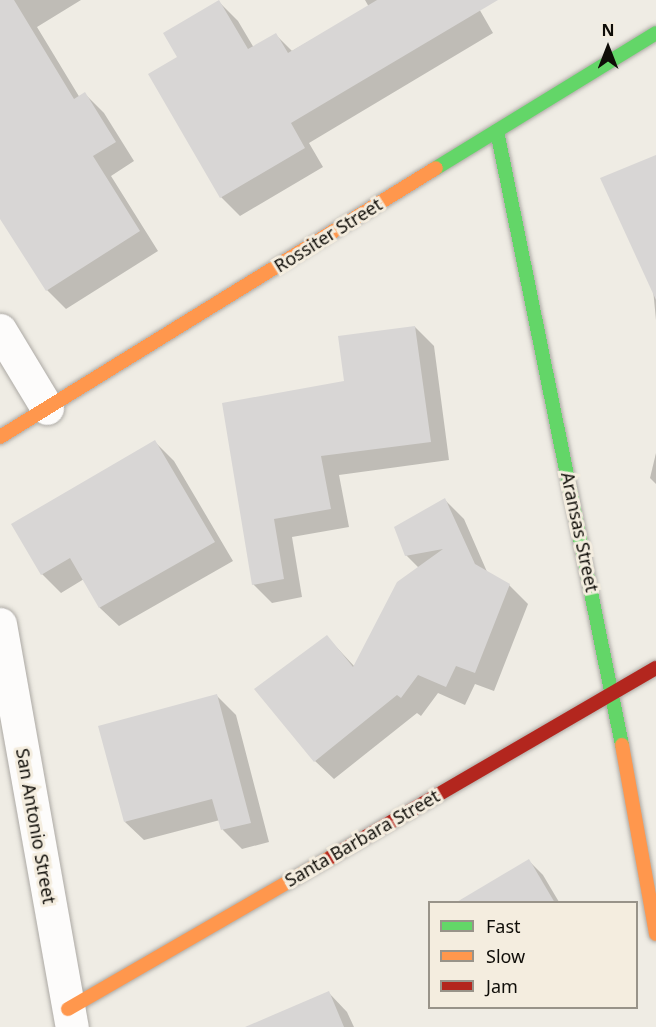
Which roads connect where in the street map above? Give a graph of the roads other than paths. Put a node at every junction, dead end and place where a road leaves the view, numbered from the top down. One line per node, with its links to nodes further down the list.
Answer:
1 (656, 33): 2 (street, Rossiter Street)
2 (497, 131): 4 (street, Rossiter Street); 8 (street, Aransas Street)
3 (0, 330): 4 (street)
4 (47, 408): 5 (street, Rossiter Street)
5 (0, 437)
6 (0, 624): 10 (street, San Antonio Street)
7 (656, 668): 8 (street, Santa Barbara Street)
8 (613, 693): 9 (street, Aransas Street); 10 (street, Santa Barbara Street)
9 (656, 934)
10 (70, 1018)

